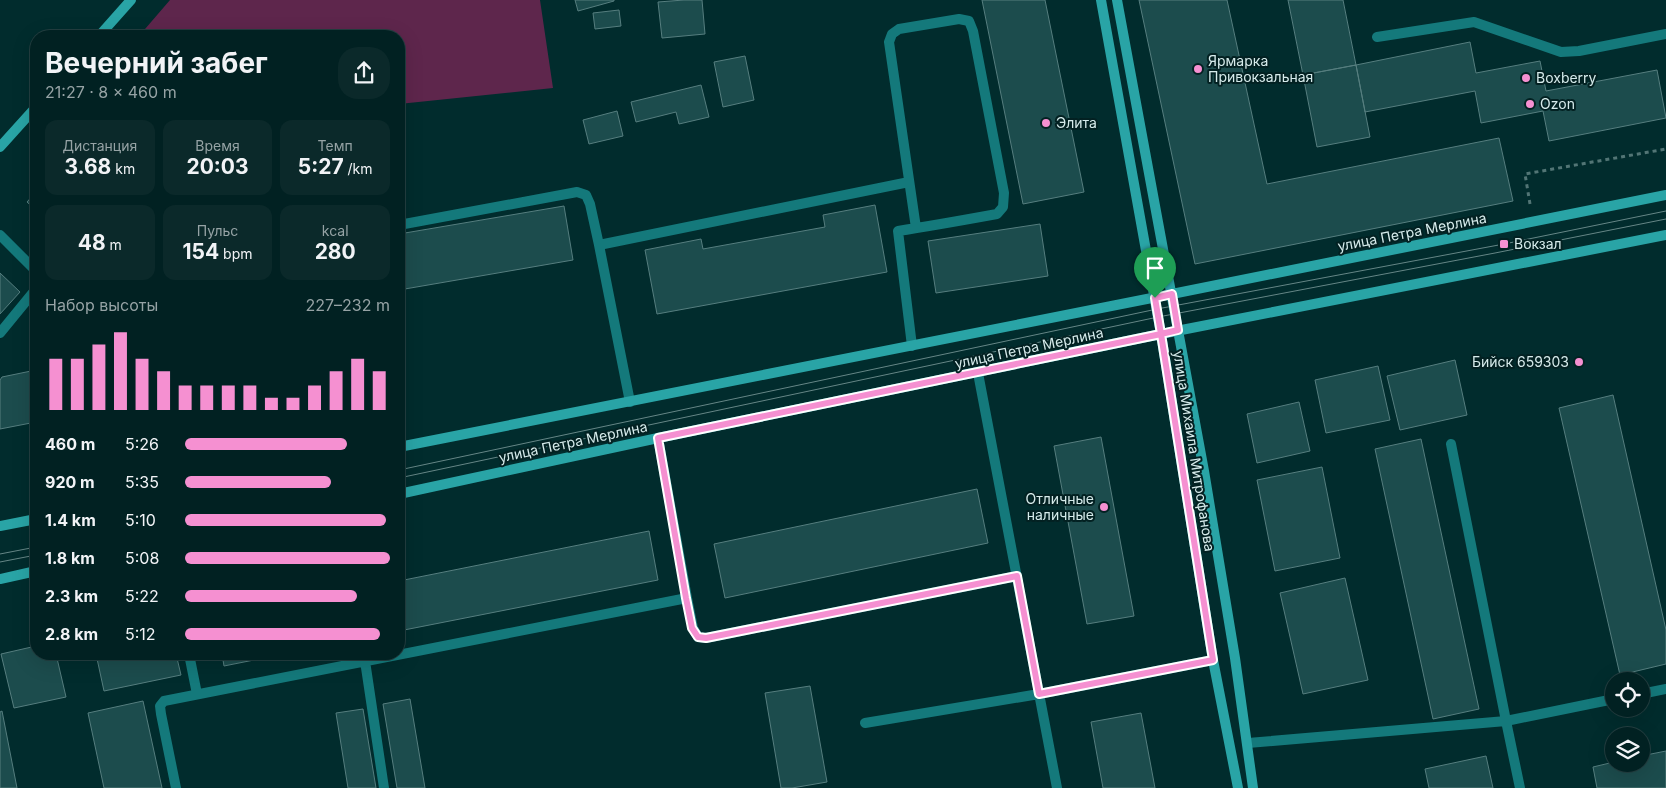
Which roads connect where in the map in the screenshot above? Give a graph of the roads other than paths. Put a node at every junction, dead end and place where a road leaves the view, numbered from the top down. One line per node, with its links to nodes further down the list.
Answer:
1 (131, 0): 4 (main road)
2 (1101, 0): 19 (main road, улица Михаила Митрофанова)
3 (1117, 0): 17 (main road, улица Михаила Митрофанова)
4 (104, 30)
5 (1666, 34): 6 (lane)
6 (1377, 37)
7 (30, 113): 8 (main road)
8 (0, 147)
9 (909, 182): 12 (lane); 12 (lane); 15 (lane)
10 (1666, 194): 17 (main road, улица Петра Мерлина)
11 (405, 223): 15 (lane)
12 (916, 228): 23 (lane)
13 (0, 235): 16 (lane)
14 (1666, 235): 20 (main road, улица Петра Мерлина)
15 (599, 245): 25 (lane)
16 (30, 265)
17 (1172, 294): 19 (main road, улица Петра Мерлина); 20 (main road, улица Михаила Митрофанова)
18 (30, 296): 21 (lane)
19 (1155, 298): 22 (main road, улица Михаила Митрофанова); 23 (main road, улица Петра Мерлина)
20 (1178, 330): 22 (main road, улица Петра Мерлина); 48 (main road, улица Михаила Митрофанова)
21 (0, 333)
22 (1161, 334): 24 (main road, улица Петра Мерлина); 39 (main road, улица Михаила Митрофанова)
23 (912, 346): 25 (main road, улица Петра Мерлина)
24 (978, 373): 26 (main road, улица Петра Мерлина); 33 (lane)
25 (630, 402): 28 (main road, улица Петра Мерлина)
26 (658, 438): 29 (main road, улица Петра Мерлина); 35 (lane)
27 (1451, 444): 46 (lane)
28 (405, 446)
29 (405, 493)
30 (30, 520): 31 (main road)
31 (0, 526)
32 (30, 572): 34 (main road)
33 (1017, 576): 35 (lane); 44 (lane)
34 (0, 579)
35 (686, 598): 36 (lane)
36 (405, 653)
37 (190, 660): 43 (lane)
38 (370, 660): 40 (lane)
39 (1213, 660): 44 (lane); 52 (main road, улица Михаила Митрофанова)
40 (365, 661): 43 (lane); 50 (lane)
41 (1666, 689): 42 (lane)
42 (1650, 692)
43 (197, 694): 49 (lane)
44 (1039, 694): 47 (lane); 51 (lane)
45 (1605, 701): 46 (lane)
46 (1506, 721): 48 (lane); 54 (lane)
47 (865, 723)
48 (1248, 743): 53 (main road, улица Михаила Митрофанова)
49 (176, 788)
50 (384, 788)
51 (1057, 788)
52 (1238, 788)
53 (1253, 788)
54 (1520, 788)

